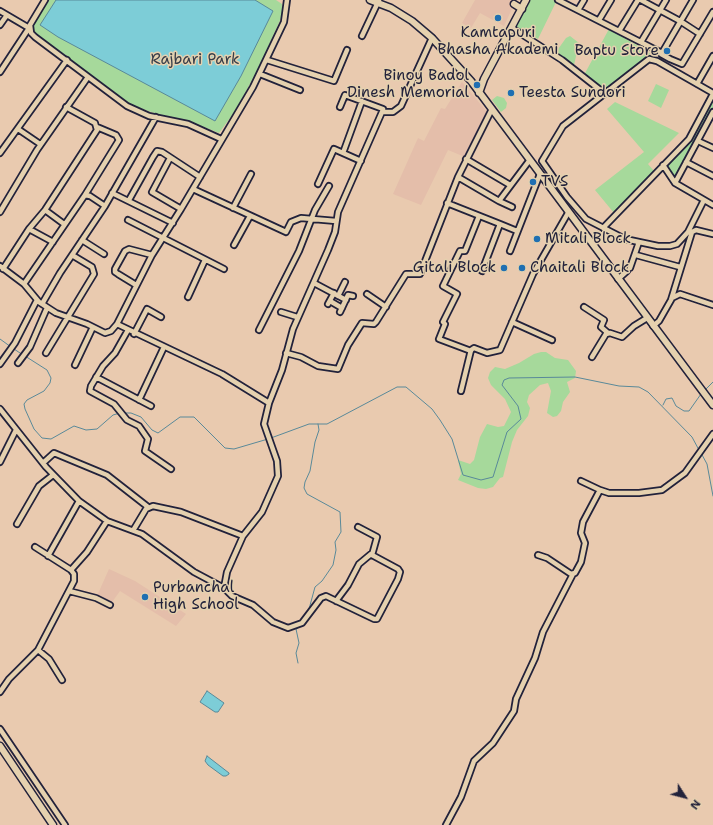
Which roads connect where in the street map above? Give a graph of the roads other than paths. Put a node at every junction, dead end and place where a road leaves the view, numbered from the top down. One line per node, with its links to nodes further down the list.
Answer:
1 (45, 0): 22 (street)
2 (287, 0): 33 (street)
3 (370, 0): 11 (street)
4 (526, 0): 13 (street)
5 (558, 0): 14 (street)
6 (584, 0): 14 (street)
7 (611, 0): 19 (street)
8 (639, 0): 16 (street); 24 (street)
9 (666, 0): 16 (street)
10 (693, 0): 20 (street)
11 (378, 1): 26 (street); 27 (street)
12 (514, 4): 13 (street)
13 (522, 9): 23 (street)
14 (578, 10): 19 (street)
15 (0, 11): 18 (street)
16 (659, 11): 20 (street); 28 (street)
17 (713, 12): 25 (street)
18 (7, 15): 21 (street); 22 (street)
19 (599, 20): 24 (street)
20 (680, 21): 25 (street); 30 (street)
21 (0, 25)
22 (29, 28): 32 (street); 35 (street)
23 (512, 28): 38 (street); 43 (street)
24 (620, 31): 28 (street)
25 (700, 34): 30 (street)
26 (362, 36)
27 (432, 38): 39 (street); 49 (street)
28 (641, 42): 30 (street)
29 (346, 50): 33 (street)
30 (661, 53): 34 (street)
31 (713, 56): 40 (street)
32 (67, 60): 37 (street); 54 (street)
33 (266, 60): 36 (street)
34 (657, 61): 40 (street); 43 (street)
35 (0, 72)
36 (260, 74): 41 (street); 55 (street)
37 (88, 77): 47 (street); 51 (street)
38 (484, 79): 39 (street); 42 (street)
39 (471, 81): 42 (street)
40 (697, 84): 44 (street)
41 (300, 90)
42 (479, 93): 48 (street)
43 (604, 93): 65 (street)
44 (713, 93): 67 (street)
45 (362, 101): 46 (street); 49 (street); 60 (street)
46 (340, 107)
47 (66, 108): 53 (street); 57 (street)
48 (492, 109): 62 (street); 63 (street)
49 (382, 112): 64 (street)
50 (713, 112): 52 (street)
51 (156, 117): 55 (street); 79 (street)
52 (711, 119): 56 (street)
53 (98, 127): 80 (street); 90 (street)
54 (18, 129): 57 (street); 59 (street)
55 (221, 139): 72 (street)
56 (698, 140): 58 (street); 66 (street)
57 (40, 144): 91 (street)
58 (713, 148)
59 (0, 153)
60 (342, 153): 64 (street); 75 (street)
61 (170, 158): 72 (street); 81 (street); 89 (street)
62 (466, 159): 73 (street); 76 (street)
63 (529, 160): 68 (street); 76 (street)
64 (361, 161): 98 (street)
65 (542, 161): 68 (street); 96 (street)
66 (686, 162): 71 (street); 74 (street)
67 (663, 165): 74 (street); 104 (street)
68 (535, 168): 70 (street)
69 (251, 174): 88 (street)
70 (540, 174): 92 (street); 105 (street)
71 (713, 176)
72 (200, 177): 78 (street)
73 (458, 177): 83 (street); 84 (street)
74 (675, 183): 82 (street)
75 (318, 184)
76 (510, 185): 83 (street)
77 (329, 186): 95 (street)
78 (194, 189): 88 (street); 89 (street)
79 (112, 193): 81 (street); 86 (street)
80 (85, 195): 86 (street); 100 (street)
81 (129, 200): 99 (street)
82 (704, 200): 85 (street); 110 (street)
83 (499, 201): 87 (street)
84 (447, 203): 94 (street); 139 (street)
85 (713, 204)
86 (105, 206): 108 (street)
87 (512, 207)
88 (233, 208): 93 (street)
89 (181, 209): 99 (street)
90 (45, 210): 100 (street); 103 (street)
91 (0, 212)
92 (568, 213): 102 (street); 147 (street)
93 (250, 216): 95 (street); 111 (street)
94 (479, 216): 101 (street); 157 (street)
95 (312, 218): 98 (street); 152 (street)
96 (586, 219): 102 (street); 104 (street)
97 (128, 220): 107 (street)
98 (336, 221): 124 (street)
99 (173, 223): 107 (street)
100 (64, 224): 109 (street)
101 (500, 224): 105 (street); 121 (street)
102 (578, 226): 122 (street)
103 (29, 228): 109 (street); 118 (street)
104 (603, 228): 110 (street)
105 (517, 231): 112 (street)
106 (713, 234): 119 (street)
107 (162, 238): 115 (street); 117 (street)
108 (82, 240): 113 (street); 114 (street)
109 (53, 242): 125 (street)
110 (639, 242): 116 (street)
111 (234, 245)
112 (510, 251)
113 (104, 254)
114 (72, 255): 137 (street); 145 (street)
115 (152, 255): 126 (street); 126 (street)
116 (636, 255): 119 (street); 122 (street)
117 (206, 260): 120 (street); 133 (street)
118 (2, 267): 125 (street)
119 (680, 267): 127 (street)
120 (224, 268)
121 (482, 271)
122 (618, 279): 146 (street)
123 (345, 282): 131 (street)
124 (314, 283): 128 (street); 144 (street)
125 (24, 284): 134 (street)
126 (136, 284): 148 (street)
127 (673, 292): 130 (street); 136 (street)
128 (334, 293): 131 (street); 135 (street)
129 (367, 294): 139 (street)
130 (680, 294): 136 (street); 138 (street)
131 (338, 296): 135 (street)
132 (353, 296): 135 (street)
133 (188, 297)
134 (36, 300): 137 (street); 162 (street)
135 (346, 300)
136 (671, 300): 149 (street)
137 (42, 304): 141 (street)
138 (713, 305)
139 (386, 307): 159 (street)
140 (584, 307): 153 (street)
141 (47, 308): 145 (street); 161 (street)
142 (280, 312): 144 (street)
143 (161, 317): 154 (street)
144 (297, 317): 159 (street)
145 (68, 318): 150 (street); 158 (street)
146 (647, 318): 149 (street); 153 (street)
147 (512, 322): 155 (street); 157 (street)
148 (117, 324): 150 (street); 151 (street)
149 (653, 326): 168 (street)
150 (93, 327): 163 (street)
151 (128, 330): 154 (street); 164 (street)
152 (260, 330)
153 (608, 333): 160 (street)
154 (134, 334): 156 (street)
155 (552, 340)
156 (164, 348): 166 (street); 167 (street)
157 (470, 351): 165 (street)
158 (46, 353)
159 (286, 353): 167 (street)
160 (592, 357)
161 (18, 363)
162 (0, 364)
163 (75, 365)
164 (96, 377): 166 (street); 175 (street)
165 (461, 391)
166 (139, 400): 169 (street)
167 (269, 403): 185 (street)
168 (713, 405)
169 (151, 406)
170 (0, 409): 171 (street)
171 (16, 430): 173 (street); 174 (street)
172 (713, 434): 178 (street)
173 (0, 462)
174 (43, 463): 176 (street); 180 (street)
175 (170, 469)
176 (53, 475): 179 (street); 182 (street)
177 (581, 481): 178 (street)
178 (600, 490): 191 (street)
179 (79, 501): 181 (street); 189 (street)
180 (148, 507): 184 (street); 185 (street)
181 (108, 521): 184 (street); 190 (street)
182 (17, 524)
183 (358, 527): 187 (street)
184 (134, 529): 192 (street)
185 (243, 536): 192 (street)
186 (35, 547): 189 (street)
187 (371, 554): 194 (street); 194 (street)
188 (538, 555): 191 (street)
189 (48, 556): 190 (street)
190 (72, 570): 193 (street)
191 (573, 574): 203 (street)
192 (224, 588): 194 (street)
193 (69, 591): 195 (street); 196 (street)
194 (336, 601)
195 (110, 605)
196 (38, 650): 197 (street); 198 (street)
197 (62, 680)
198 (0, 692)
199 (0, 729): 202 (street)
200 (0, 746): 201 (street)
201 (53, 825)
202 (65, 825)
203 (446, 825)

